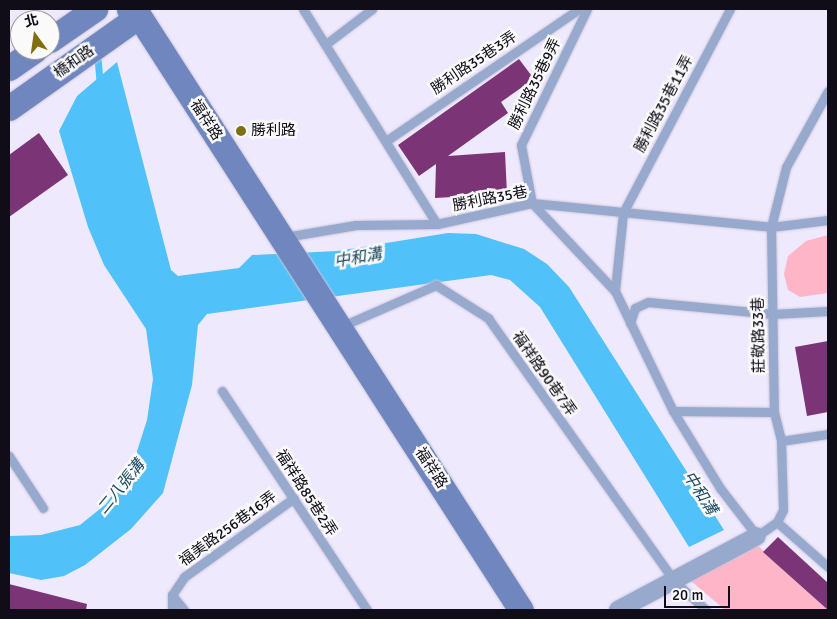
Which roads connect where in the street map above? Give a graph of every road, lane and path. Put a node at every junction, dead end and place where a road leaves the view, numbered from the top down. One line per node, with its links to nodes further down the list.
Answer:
1 (94, 9): 8 (street)
2 (303, 9): 9 (lane, 勝利路35巷)
3 (372, 9): 9 (lane)
4 (579, 9): 14 (lane, 勝利路35巷3弄)
5 (587, 9): 15 (lane, 勝利路35巷9弄)
6 (730, 9): 16 (lane, 勝利路35巷11弄)
7 (139, 11): 13 (street, 橋和路); 20 (street, 福祥路)
8 (60, 33)
9 (326, 44): 14 (lane, 勝利路35巷)
10 (21, 60): 11 (street)
11 (9, 68)
12 (828, 91): 19 (lane, 莊敬路33巷)
13 (9, 108)
14 (386, 140): 18 (lane, 勝利路35巷)
15 (532, 203): 16 (lane, 勝利路35巷); 18 (lane, 勝利路35巷); 21 (lane)
16 (623, 213): 19 (lane, 勝利路35巷); 21 (lane)
17 (828, 220): 19 (lane, 勝利路35巷)
18 (437, 224): 20 (lane)
19 (771, 227): 23 (lane, 莊敬路33巷)
20 (282, 238): 25 (street, 福祥路)
21 (615, 291): 24 (lane)
22 (828, 311): 23 (lane)
23 (773, 314): 24 (lane); 28 (lane, 莊敬路33巷)
24 (630, 323): 27 (lane)
25 (339, 327): 37 (lane, 福祥路90巷7弄); 42 (street, 福祥路)
26 (222, 391): 32 (lane, 福祥路85巷2弄)
27 (673, 412): 28 (lane); 35 (lane)
28 (774, 412): 30 (lane, 莊敬路33巷)
29 (828, 434): 30 (lane)
30 (781, 441): 34 (lane, 莊敬路33巷)
31 (9, 456): 33 (lane)
32 (294, 498): 38 (lane, 福美路256巷16弄); 41 (lane, 福祥路85巷2弄)
33 (43, 508)
34 (777, 522): 35 (lane); 36 (lane)
35 (757, 536): 37 (street)
36 (828, 567)
37 (674, 581): 43 (street); 44 (lane)
38 (172, 595): 39 (lane); 40 (lane)
39 (172, 610)
40 (184, 610)
41 (367, 610)
42 (521, 610)
43 (618, 610)
44 (706, 610)

